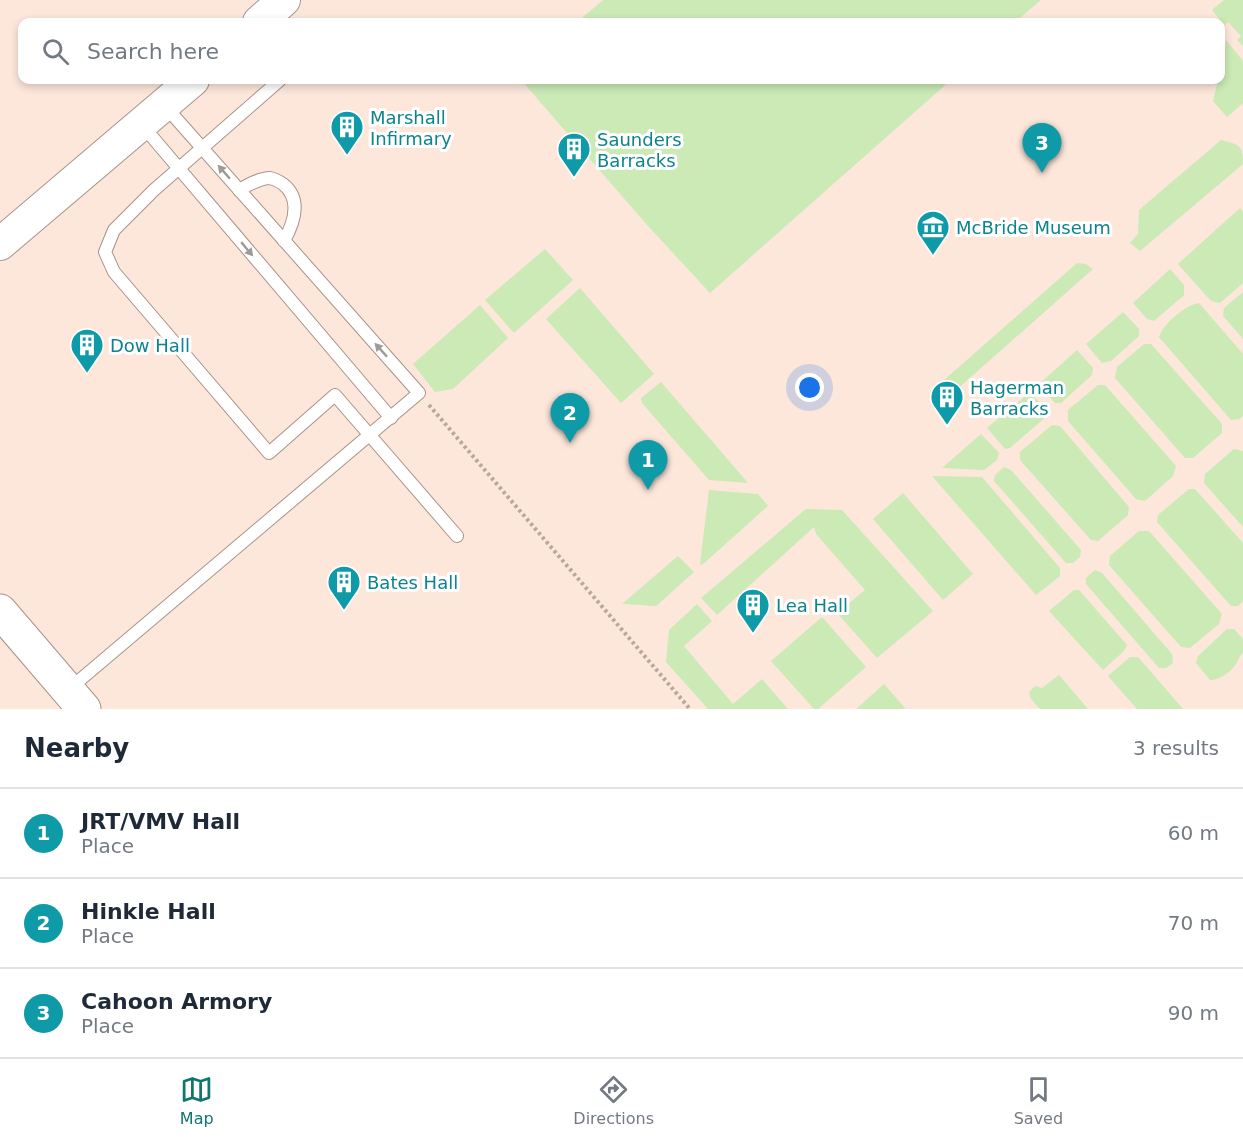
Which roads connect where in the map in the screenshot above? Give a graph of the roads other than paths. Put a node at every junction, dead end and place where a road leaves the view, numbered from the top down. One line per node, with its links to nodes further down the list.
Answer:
1 (284, 0): 2 (street)
2 (264, 18)
3 (188, 84): 5 (street)
4 (275, 84): 6 (lane)
5 (153, 114): 6 (lane); 7 (lane); 10 (street)
6 (203, 148): 7 (lane); 8 (lane, one-way to 6)
7 (179, 168): 11 (lane, one-way to 11); 12 (lane)
8 (239, 190): 9 (lane); 9 (lane)
9 (284, 241): 11 (lane, one-way to 9)
10 (0, 244)
11 (390, 418): 12 (lane)
12 (370, 435): 13 (lane); 15 (lane)
13 (457, 536)
14 (0, 611): 15 (main road)
15 (76, 700)

